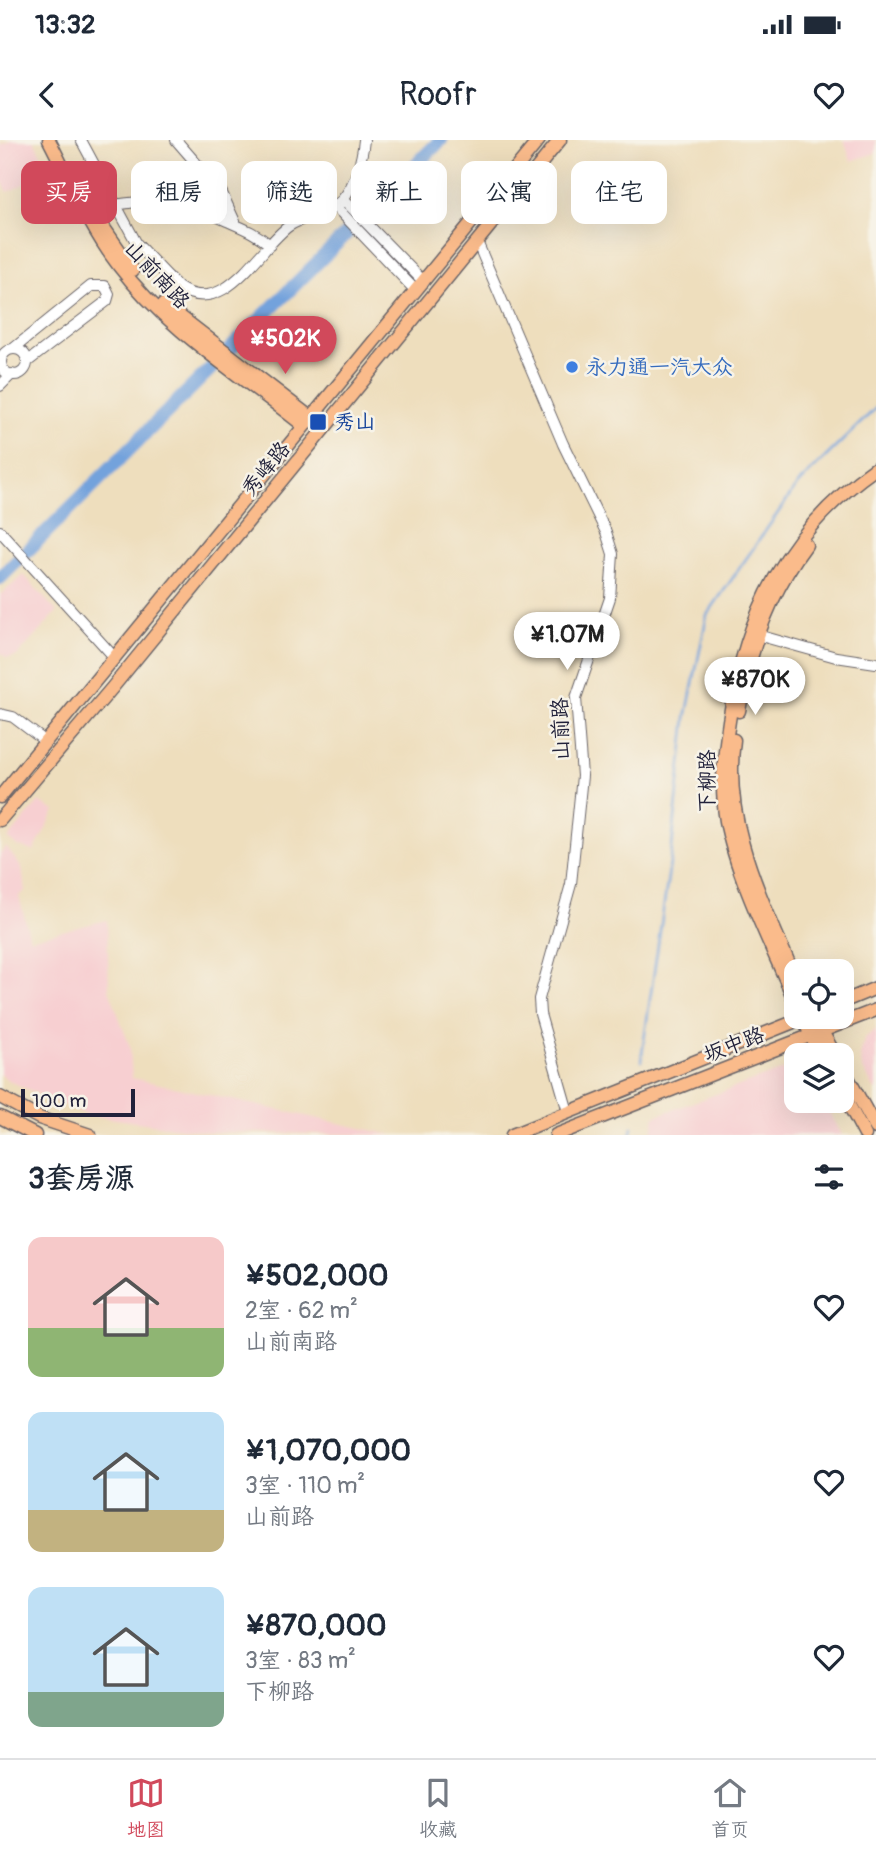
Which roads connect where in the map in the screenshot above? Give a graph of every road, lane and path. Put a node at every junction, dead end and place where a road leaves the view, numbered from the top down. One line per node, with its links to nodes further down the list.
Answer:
1 (50, 140): 18 (main road, 山前南路)
2 (59, 140): 18 (main road, 山前南路)
3 (81, 140): 9 (street)
4 (176, 140): 13 (street)
5 (373, 140): 8 (street)
6 (539, 140): 16 (main road, 秀峰路)
7 (560, 140): 14 (main road, 秀峰路)
8 (363, 145): 10 (street)
9 (92, 161)
10 (339, 202): 15 (street); 16 (street)
11 (117, 205): 13 (street)
12 (117, 209): 15 (street)
13 (236, 224): 15 (street)
14 (478, 244): 33 (main road, 秀峰路); 46 (street, 山前路)
15 (270, 245)
16 (420, 286): 23 (main road, 秀峰路)
17 (13, 349): 19 (street); 20 (street); 20 (street)
18 (214, 349): 23 (main road)
19 (1, 361): 21 (street)
20 (27, 362): 21 (street)
21 (12, 374): 22 (street)
22 (0, 386)
23 (307, 422): 28 (main road, 秀峰路)
24 (876, 468): 27 (main road, 下柳路)
25 (876, 478): 27 (main road, 下柳路)
26 (0, 531): 28 (street)
27 (753, 634): 29 (street); 34 (main road, 下柳路); 35 (main road, 下柳路)
28 (115, 658): 31 (main road, 秀峰路)
29 (876, 663)
30 (0, 714): 31 (street)
31 (46, 742): 32 (main road, 秀峰路)
32 (0, 797)
33 (0, 820)
34 (787, 959)
35 (784, 975)
36 (876, 988): 37 (main road)
37 (854, 997)
38 (876, 1010): 41 (main road, 坂中路)
39 (784, 1026): 46 (main road, 坂中路)
40 (814, 1029): 41 (main road)
41 (817, 1034): 42 (main road); 43 (main road); 53 (main road, 坂中路)
42 (819, 1043)
43 (825, 1043)
44 (854, 1089): 49 (main road)
45 (0, 1097): 51 (main road)
46 (568, 1112): 52 (main road)
47 (853, 1113): 54 (main road)
48 (0, 1117): 50 (main road)
49 (876, 1128)
50 (35, 1135)
51 (90, 1135)
52 (512, 1135)
53 (556, 1135)
54 (865, 1135)

